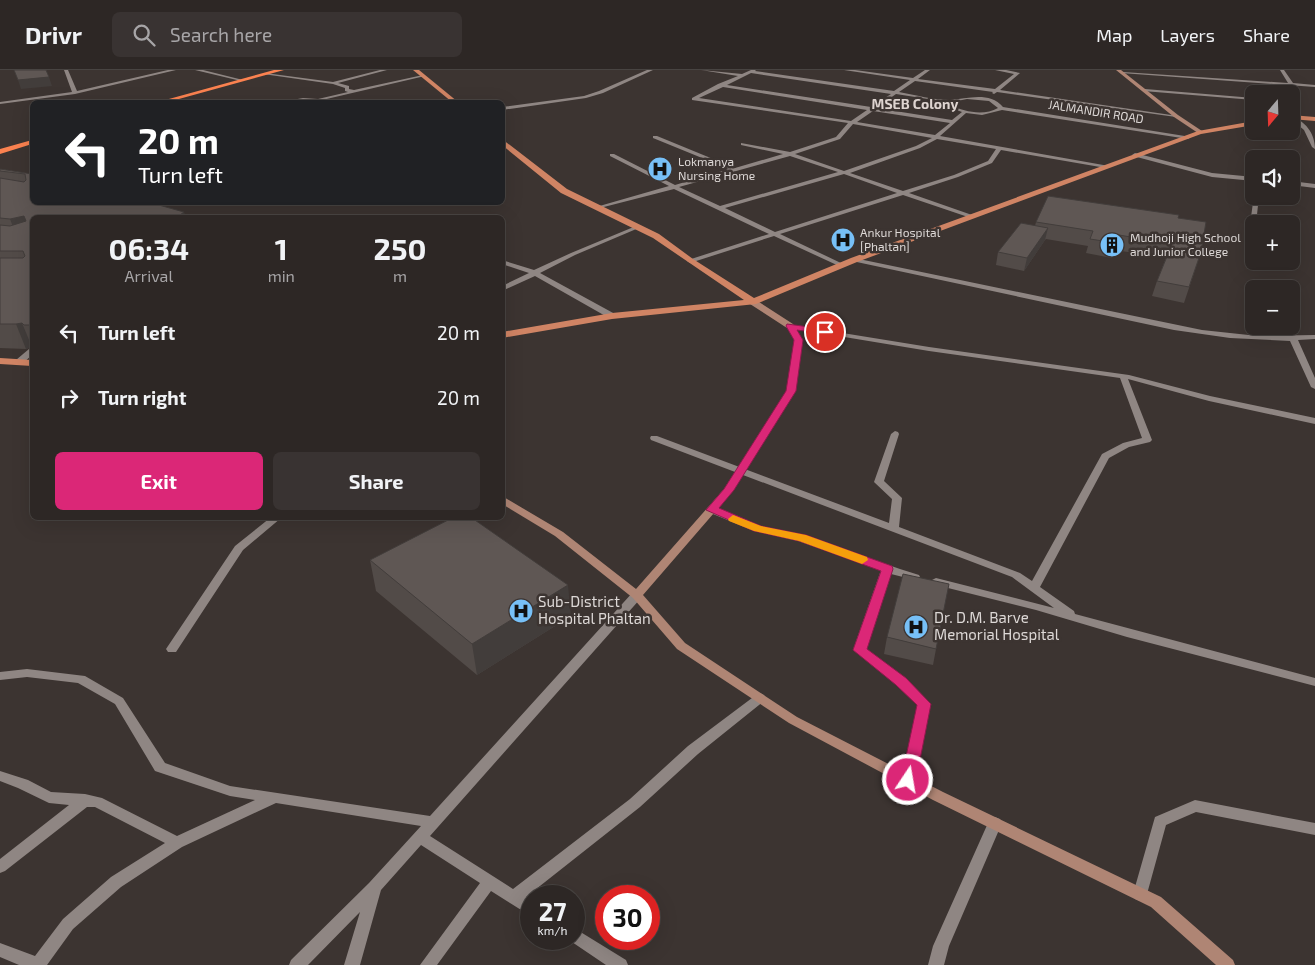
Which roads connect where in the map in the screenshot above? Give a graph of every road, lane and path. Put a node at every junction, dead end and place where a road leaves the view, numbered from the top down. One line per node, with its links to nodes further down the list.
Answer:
1 (66, 70): 31 (street)
2 (174, 70): 31 (street)
3 (198, 70): 21 (street)
4 (282, 70): 15 (highway)
5 (385, 70): 22 (street)
6 (416, 70): 18 (main road)
7 (651, 70): 42 (street)
8 (703, 70): 16 (street)
9 (846, 70): 20 (street)
10 (928, 70): 20 (street)
11 (997, 70): 29 (street)
12 (1282, 70): 25 (street)
13 (752, 71): 16 (street); 32 (street)
14 (1121, 72): 19 (street); 28 (street)
15 (265, 74): 21 (highway); 22 (street)
16 (740, 75): 23 (street)
17 (1211, 75): 19 (street)
18 (423, 76): 30 (street); 39 (main road)
19 (1222, 78): 24 (street)
20 (915, 79): 29 (street); 32 (street)
21 (241, 80): 35 (highway)
22 (333, 83): 30 (street)
23 (720, 85): 44 (street); 51 (street)
24 (1265, 85)
25 (1292, 85)
26 (1300, 85): 27 (street)
27 (1315, 86)
28 (1145, 90): 33 (street); 46 (street)
29 (997, 91): 34 (street); 46 (street)
30 (355, 92): 38 (street)
31 (75, 93): 41 (street)
32 (896, 93): 40 (street); 44 (street)
33 (1245, 98)
34 (984, 99): 40 (street); 43 (street)
35 (169, 100)
36 (298, 100): 37 (street)
37 (318, 100)
38 (318, 100)
39 (453, 100)
40 (950, 101): 45 (street)
41 (0, 103)
42 (505, 108)
43 (1002, 108): 45 (street); 55 (street, JALMANDIR ROAD)
44 (872, 109): 50 (street); 51 (street)
45 (966, 111): 50 (street)
46 (1176, 116): 53 (street)
47 (1300, 118): 48 (main road)
48 (1315, 119)
49 (1300, 121): 60 (street)
50 (954, 122): 56 (street)
51 (850, 124): 56 (street); 63 (street)
52 (1245, 124): 53 (main road)
53 (1200, 132): 55 (main road)
54 (655, 137): 67 (street)
55 (1188, 137): 65 (main road)
56 (935, 138): 61 (street); 68 (street)
57 (30, 143): 62 (highway)
58 (505, 143): 74 (main road)
59 (743, 144): 63 (street)
60 (1315, 147)
61 (999, 148): 66 (street); 73 (street)
62 (0, 152)
63 (790, 154): 67 (street); 68 (street)
64 (612, 155): 72 (street)
65 (1136, 155): 66 (main road); 69 (street)
66 (1106, 166): 76 (main road)
67 (736, 170): 72 (street)
68 (845, 172): 73 (street); 75 (street)
69 (1245, 178)
70 (1300, 184): 71 (street)
71 (1315, 186)
72 (675, 187): 74 (street); 75 (street)
73 (903, 193): 76 (street); 78 (street)
74 (598, 208): 77 (main road)
75 (718, 208): 78 (street)
76 (970, 216): 79 (main road)
77 (638, 227): 80 (main road); 83 (street)
78 (776, 235): 80 (street); 82 (street)
79 (854, 260): 82 (main road); 90 (street)
80 (690, 261): 85 (main road)
81 (505, 263): 83 (street)
82 (841, 265): 85 (main road)
83 (535, 273): 84 (street); 86 (street)
84 (505, 288)
85 (753, 302): 86 (main road); 87 (street)
86 (612, 316): 88 (main road)
87 (790, 326): 95 (street); 100 (street)
88 (505, 334)
89 (1315, 337): 90 (street)
90 (1292, 339): 96 (street)
91 (30, 352): 93 (street)
92 (0, 361): 93 (main road)
93 (18, 362): 94 (main road)
94 (30, 363)
95 (1123, 376): 97 (street); 106 (street)
96 (1315, 387)
97 (1315, 420)
98 (895, 434): 104 (street)
99 (654, 438): 100 (street)
100 (740, 472): 102 (street); 104 (street)
101 (505, 501): 107 (street)
102 (712, 510): 105 (street); 107 (street)
103 (274, 520): 109 (street)
104 (894, 528): 106 (street)
105 (887, 569): 108 (street); 114 (street)
106 (1034, 588): 108 (street)
107 (638, 595): 112 (street); 117 (street)
108 (1076, 618): 111 (street)
109 (172, 649)
110 (0, 676): 115 (street)
111 (1315, 682)
112 (760, 698): 114 (street); 126 (street)
113 (0, 776): 116 (street)
114 (908, 780): 118 (street)
115 (274, 797): 117 (street); 121 (street)
116 (85, 800): 121 (street); 122 (street)
117 (434, 822): 120 (street)
118 (995, 823): 125 (street); 135 (street)
119 (1315, 830): 125 (street)
120 (420, 837): 123 (street); 124 (street)
121 (177, 844): 131 (street)
122 (0, 867)
123 (490, 882): 126 (street); 133 (street)
124 (375, 887): 130 (street); 132 (street)
125 (1140, 894): 136 (street)
126 (514, 897): 127 (street)
127 (520, 901)
128 (585, 942): 134 (street)
129 (0, 950): 131 (street)
130 (357, 963)
131 (38, 965)
132 (297, 965)
133 (428, 965)
134 (620, 965)
135 (936, 965)
136 (1227, 965)

